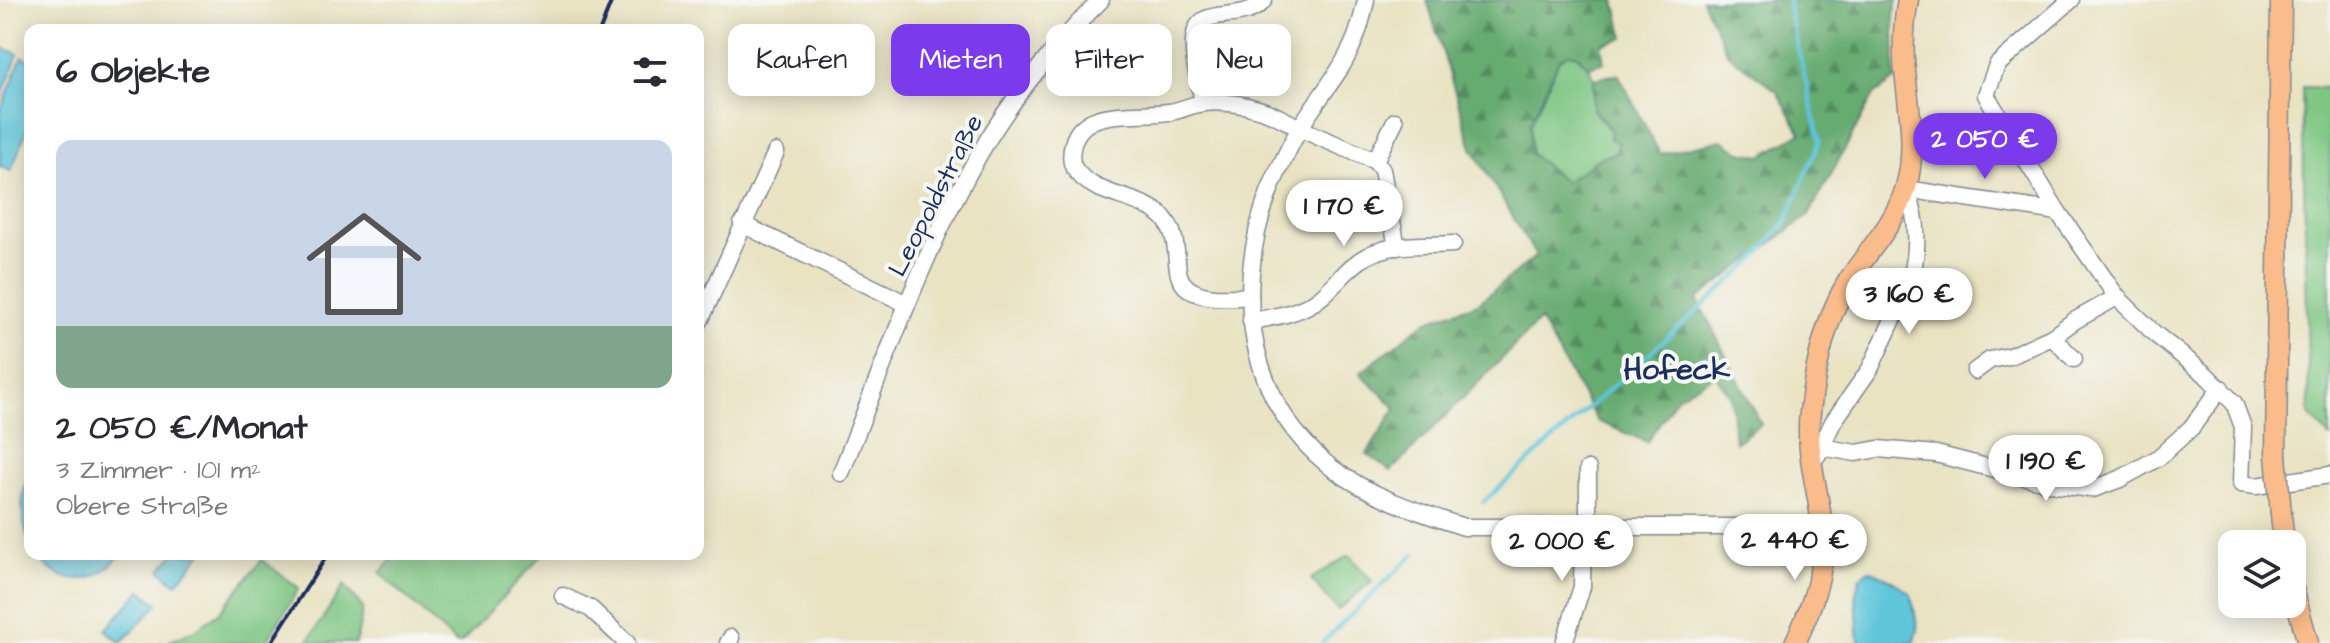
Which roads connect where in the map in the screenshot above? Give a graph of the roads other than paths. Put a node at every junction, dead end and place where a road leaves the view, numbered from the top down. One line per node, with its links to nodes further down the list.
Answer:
1 (1101, 0): 19 (street, Leopoldstraße)
2 (1264, 0): 7 (street)
3 (1366, 0): 9 (street)
4 (1908, 0): 12 (main road)
5 (2071, 0): 13 (street)
6 (2281, 0): 33 (main road, bridge)
7 (1203, 103): 9 (street); 17 (street)
8 (1395, 121): 11 (street)
9 (1300, 128): 11 (street); 17 (street)
10 (776, 152): 14 (street)
11 (1375, 161): 16 (street)
12 (1906, 189): 13 (street); 26 (street); 27 (main road)
13 (2058, 212): 18 (street)
14 (742, 224): 19 (street, Leopoldstraße); 20 (street)
15 (1453, 244): 16 (street)
16 (1397, 247): 21 (street)
17 (1250, 296): 21 (street)
18 (2117, 297): 22 (street); 25 (street)
19 (907, 304): 29 (street, Leopoldstraße)
20 (704, 312)
21 (1251, 321): 31 (street)
22 (2052, 337): 23 (street); 24 (street)
23 (2074, 359)
24 (1975, 371)
25 (2221, 388): 26 (street); 30 (street)
26 (1821, 447): 27 (street)
27 (1811, 468): 32 (main road)
28 (1588, 469): 31 (street)
29 (841, 473)
30 (2330, 475)
31 (1586, 527): 32 (street); 37 (street)
32 (1822, 527): 38 (main road)
33 (2283, 530)
34 (563, 596): 36 (street)
35 (2301, 618): 39 (main road)
36 (627, 643)
37 (1564, 643)
38 (1795, 643)
39 (2308, 643)

